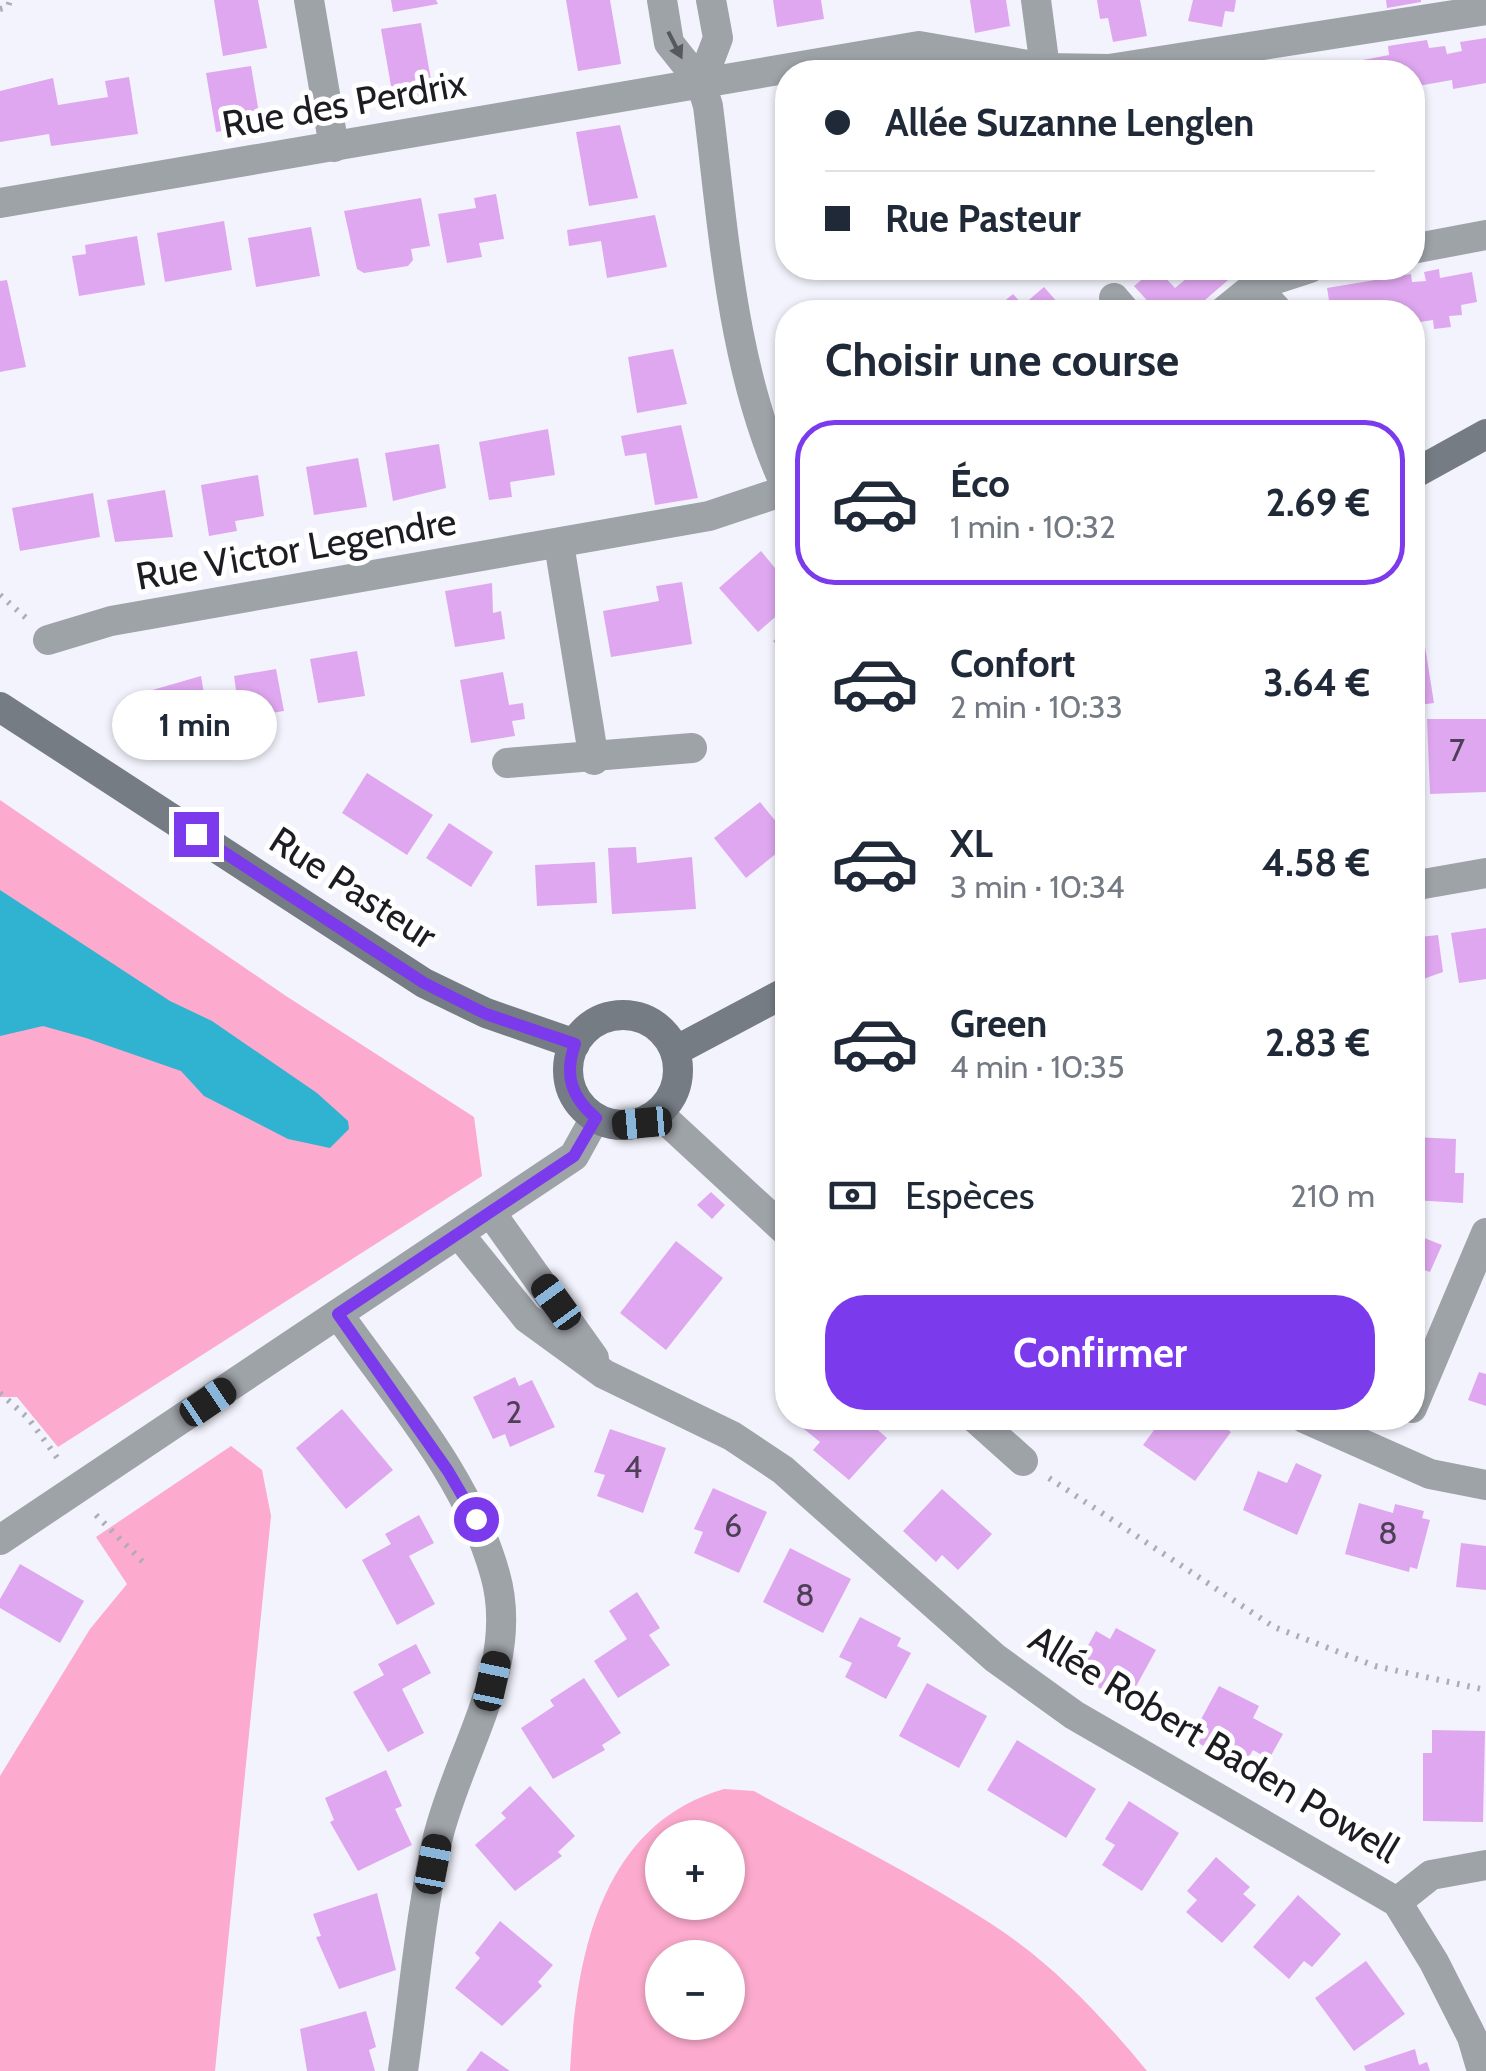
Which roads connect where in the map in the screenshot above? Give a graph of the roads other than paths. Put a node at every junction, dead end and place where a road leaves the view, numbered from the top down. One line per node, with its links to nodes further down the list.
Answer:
1 (309, 0): 12 (street)
2 (662, 0): 11 (street, one-way to 11)
3 (711, 0): 11 (street)
4 (1036, 0): 8 (street)
5 (1486, 10): 9 (street, Rue des Perdrix)
6 (839, 60): 7 (street, Rue des Perdrix)
7 (999, 60)
8 (1043, 60)
9 (1167, 60)
10 (775, 71): 11 (street, Rue des Perdrix)
11 (701, 84): 12 (street, Rue des Perdrix); 21 (street)
12 (334, 147): 13 (street, Rue des Perdrix)
13 (0, 203)
14 (1486, 235): 15 (street)
15 (1425, 246)
16 (1273, 280): 17 (street)
17 (1255, 286): 18 (street); 19 (street)
18 (1238, 300)
19 (1268, 300)
20 (1486, 434): 22 (street)
21 (775, 461)
22 (1425, 468)
23 (775, 495): 24 (street, Rue Victor Legendre)
24 (559, 544): 25 (street, Rue Victor Legendre); 28 (street)
25 (48, 640)
26 (0, 707): 33 (street, Rue Pasteur)
27 (692, 748): 28 (street)
28 (594, 760): 29 (street)
29 (507, 763)
30 (1486, 872): 31 (street)
31 (1425, 884)
32 (775, 998): 34 (street)
33 (575, 1044): 34 (street); 36 (street)
34 (675, 1051): 35 (street)
35 (658, 1113): 36 (street); 38 (street)
36 (596, 1118): 37 (street)
37 (491, 1213): 40 (street); 42 (street, Allée Robert Baden Powell)
38 (775, 1221)
39 (1486, 1233): 43 (street)
40 (459, 1234): 41 (street); 42 (street, Allée Robert Baden Powell)
41 (338, 1314): 50 (street); 53 (street)
42 (604, 1374): 52 (street, Allée Robert Baden Powell)
43 (1425, 1377)
44 (988, 1430): 48 (street)
45 (1330, 1430): 47 (street)
46 (1403, 1430): 47 (street)
47 (1392, 1458): 49 (street)
48 (1023, 1461)
49 (1486, 1485)
50 (0, 1540)
51 (1486, 1864): 52 (street, Allée Robert Baden Powell)
52 (1397, 1902): 54 (street, Allée Robert Baden Powell)
53 (403, 2071)
54 (1482, 2071)

